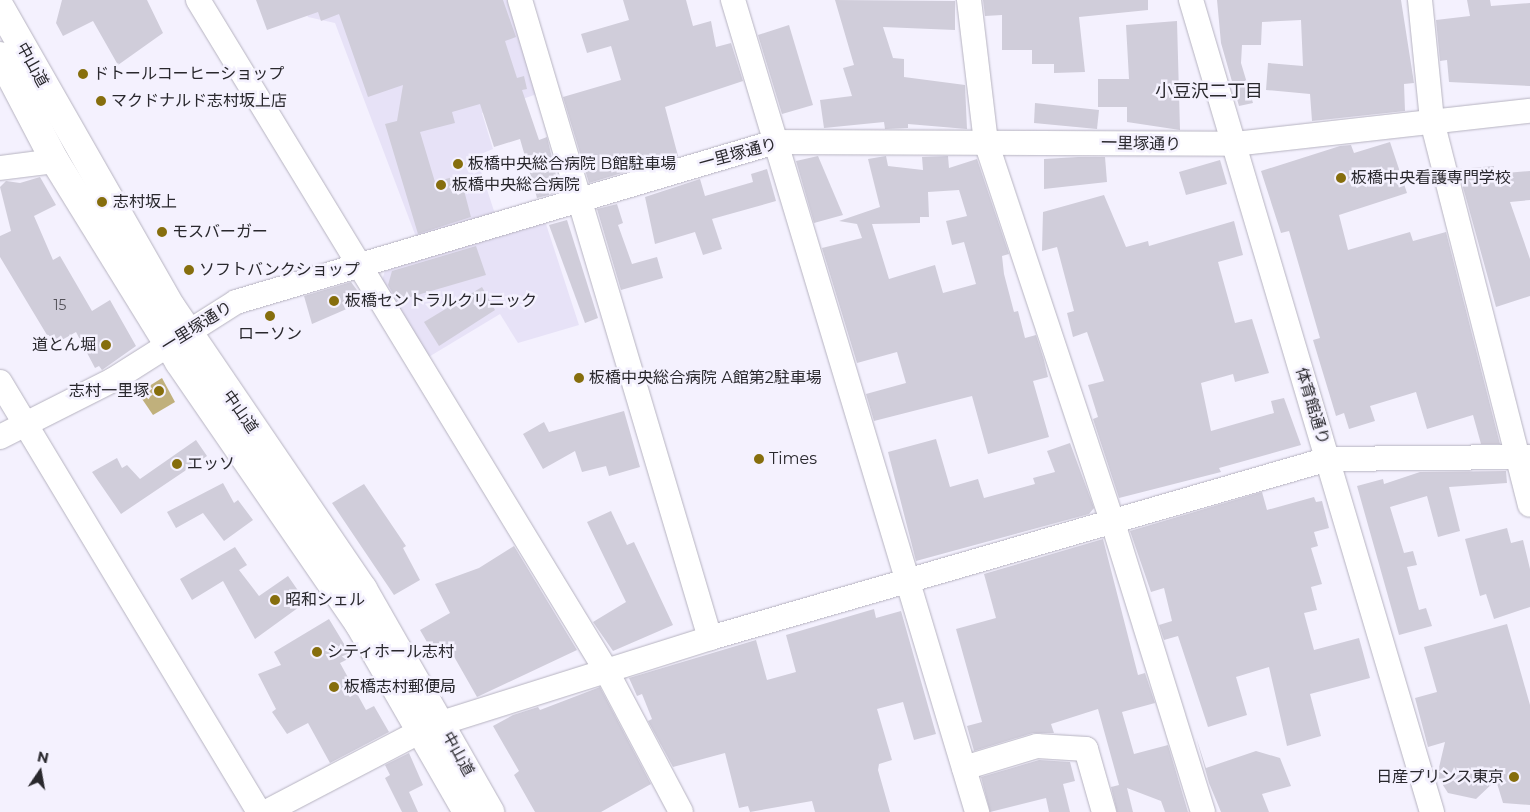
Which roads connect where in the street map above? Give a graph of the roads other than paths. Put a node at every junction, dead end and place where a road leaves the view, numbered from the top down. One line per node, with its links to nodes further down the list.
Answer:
1 (198, 0): 17 (street)
2 (520, 0): 16 (street)
3 (733, 0): 11 (street)
4 (969, 0): 12 (street)
5 (1191, 0): 13 (street, 体育館通り)
6 (1420, 0): 10 (street)
7 (0, 6): 18 (highway, 中山道)
8 (0, 56): 14 (highway, 中山道)
9 (1530, 111): 10 (street, 一里塚通り)
10 (1432, 121): 13 (street, 一里塚通り); 22 (street)
11 (775, 142): 12 (street, 一里塚通り); 16 (street, 一里塚通り); 26 (street)
12 (986, 142): 13 (street, 一里塚通り); 25 (street)
13 (1234, 144): 23 (street, 体育館通り)
14 (55, 160): 15 (street); 18 (highway, 中山道)
15 (0, 168)
16 (579, 200): 17 (street, 一里塚通り); 27 (street)
17 (359, 265): 18 (street, 一里塚通り); 28 (street)
18 (178, 339): 20 (street, 一里塚通り); 29 (highway, 中山道)
19 (0, 382): 20 (street)
20 (28, 424): 21 (street, 一里塚通り); 31 (street)
21 (0, 437)
22 (1524, 457): 23 (street); 24 (street)
23 (1328, 459): 25 (street); 39 (street, 体育館通り)
24 (1530, 505)
25 (1114, 523): 26 (street); 38 (street)
26 (910, 583): 27 (street); 30 (street)
27 (710, 638): 28 (street)
28 (607, 672): 29 (street); 35 (street)
29 (431, 727): 32 (street); 33 (highway, 中山道); 34 (highway, 中山道)
30 (964, 768): 36 (street); 37 (street)
31 (259, 812)
32 (266, 812)
33 (467, 812)
34 (490, 812)
35 (681, 812)
36 (977, 812)
37 (1104, 812)
38 (1202, 812)
39 (1432, 812)

